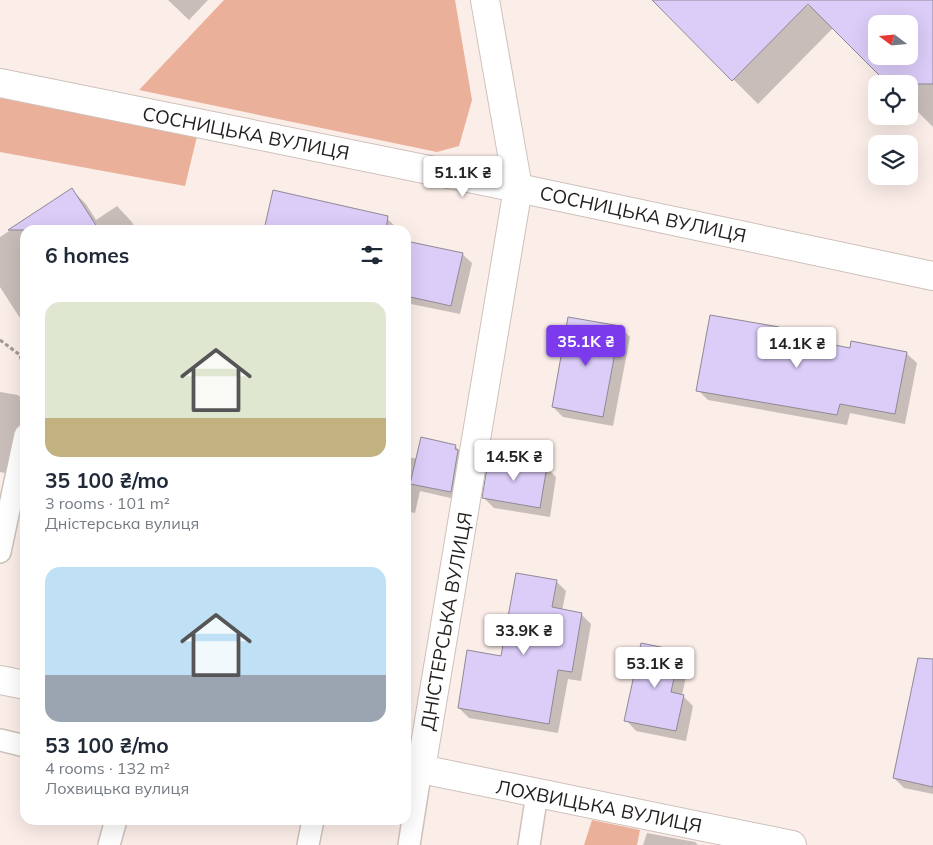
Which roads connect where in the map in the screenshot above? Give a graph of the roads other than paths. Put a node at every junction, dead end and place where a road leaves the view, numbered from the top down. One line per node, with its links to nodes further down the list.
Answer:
1 (485, 0): 3 (street, ДНІСТЕРСЬКА ВУЛИЦЯ)
2 (0, 83): 3 (street, СОСНИЦЬКА ВУЛИЦЯ)
3 (518, 188): 4 (street, СОСНИЦЬКА ВУЛИЦЯ); 11 (street, ДНІСТЕРСЬКА ВУЛИЦЯ)
4 (933, 276)
5 (20, 458): 6 (lane)
6 (0, 552)
7 (0, 680): 8 (street)
8 (20, 684)
9 (0, 740): 10 (lane)
10 (20, 745)
11 (413, 768): 12 (street, ЛОХВИЦЬКА ВУЛИЦЯ); 13 (lane)
12 (536, 794): 20 (lane); 21 (street, ЛОХВИЦЬКА ВУЛИЦЯ)
13 (411, 806)
14 (115, 825): 17 (lane)
15 (312, 825): 18 (lane)
16 (410, 825): 19 (lane)
17 (109, 845)
18 (308, 845)
19 (409, 845)
20 (528, 845)
21 (792, 845)

